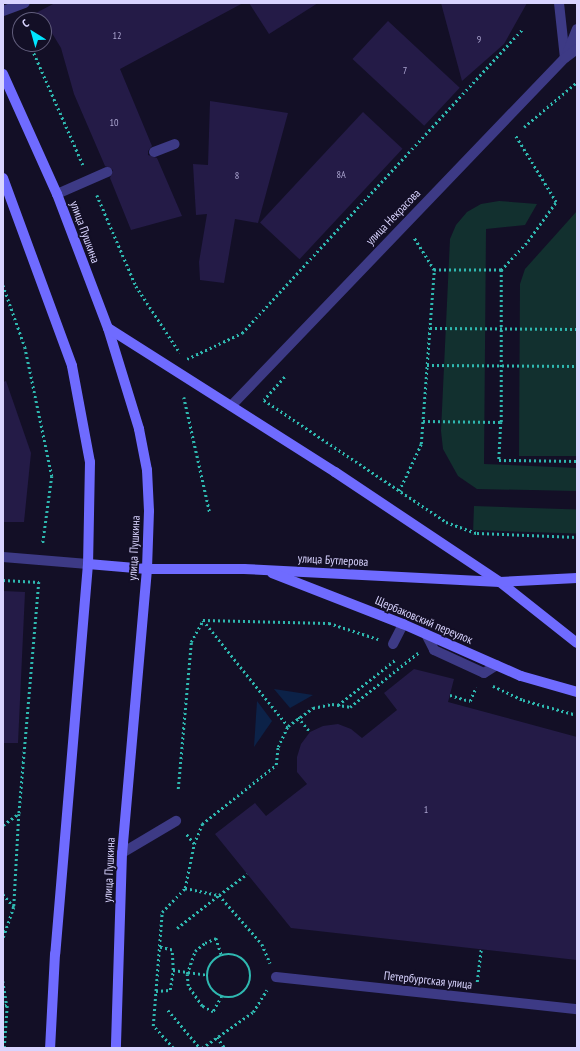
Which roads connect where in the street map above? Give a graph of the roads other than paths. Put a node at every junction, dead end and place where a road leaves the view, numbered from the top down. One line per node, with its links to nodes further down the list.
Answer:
1 (24, 3): 3 (street)
2 (559, 3): 6 (street)
3 (3, 11)
4 (577, 28): 6 (street)
5 (577, 49): 6 (street, улица Некрасова)
6 (565, 58): 14 (street, улица Некрасова)
7 (3, 74): 12 (main road, улица Пушкина)
8 (175, 144): 9 (street)
9 (154, 152)
10 (107, 172): 12 (street)
11 (3, 178): 16 (main road)
12 (57, 194): 13 (main road, улица Пушкина)
13 (108, 328): 14 (main road); 17 (main road, улица Пушкина)
14 (231, 406): 20 (main road)
15 (3, 557): 16 (street)
16 (88, 564): 17 (main road, улица Бутлерова); 29 (main road)
17 (147, 569): 18 (main road, улица Бутлерова); 26 (main road, улица Пушкина)
18 (262, 570): 20 (main road, улица Бутлерова); 21 (main road, Щербаковский переулок)
19 (577, 578): 20 (main road, улица Бутлерова)
20 (500, 582): 22 (main road)
21 (403, 624): 23 (street); 24 (main road, Щербаковский переулок)
22 (577, 643)
23 (393, 644)
24 (577, 692)
25 (176, 821): 26 (street)
26 (122, 854): 30 (main road, улица Пушкина)
27 (276, 977): 28 (street, Петербургская улица)
28 (577, 1009)
29 (50, 1048)
30 (116, 1048)

